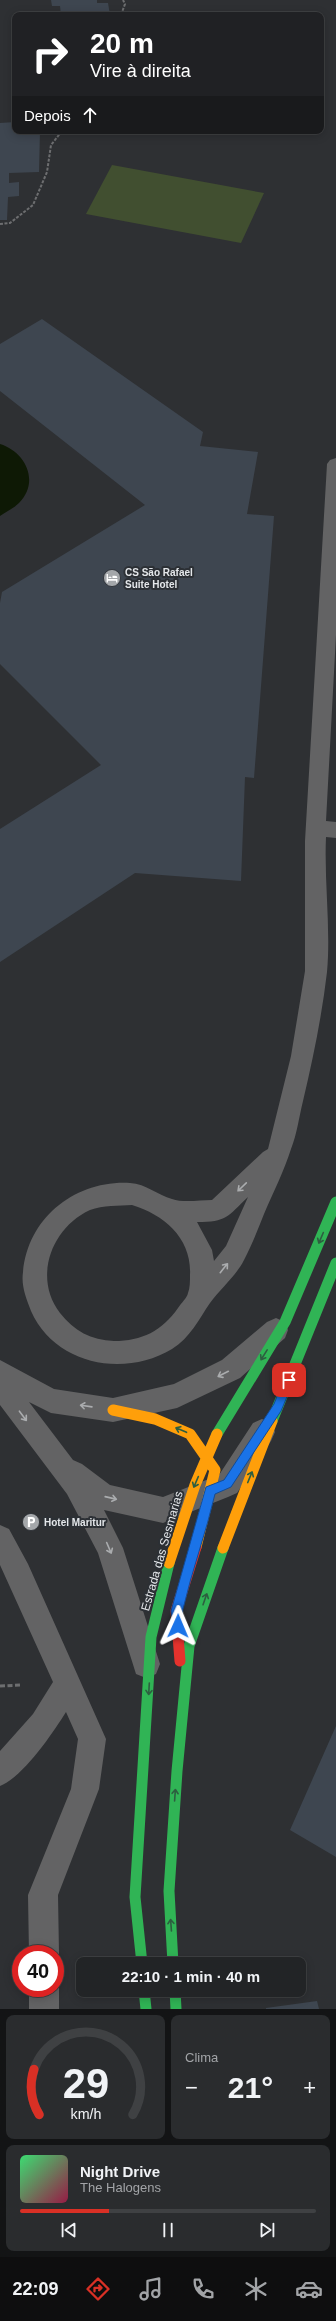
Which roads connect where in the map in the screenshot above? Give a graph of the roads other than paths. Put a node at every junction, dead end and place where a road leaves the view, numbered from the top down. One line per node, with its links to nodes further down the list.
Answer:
1 (336, 464): 2 (street)
2 (316, 828): 3 (street); 4 (street)
3 (336, 830)
4 (280, 1149): 6 (street, one-way to 6); 8 (street, one-way to 4)
5 (336, 1202): 9 (street, Estrada das Sesmarias, one-way to 9)
6 (173, 1212): 8 (street); 8 (street)
7 (336, 1263): 12 (street)
8 (199, 1298)
9 (285, 1322): 13 (street, one-way to 13); 14 (street, Estrada das Sesmarias, one-way to 14)
10 (0, 1372): 13 (street, one-way to 10)
11 (0, 1384): 15 (street, one-way to 15)
12 (277, 1408): 16 (street); 20 (street, one-way to 12)
13 (113, 1410): 14 (street, one-way to 13)
14 (207, 1458): 16 (street, Estrada das Sesmarias, one-way to 16); 16 (street)
15 (57, 1460): 16 (street, one-way to 16); 18 (street, one-way to 18)
16 (200, 1494): 18 (street, Estrada das Sesmarias); 20 (street)
17 (0, 1538): 19 (street)
18 (149, 1674): 23 (street, Estrada das Sesmarias, one-way to 23)
19 (68, 1683): 21 (street); 22 (street)
20 (184, 1702): 24 (street, one-way to 20)
21 (0, 1772)
22 (44, 1945)
23 (141, 1957)
24 (173, 1957)
25 (44, 1997): 28 (street)
26 (145, 1997): 29 (street)
27 (175, 1997): 30 (street)
28 (44, 2009)
29 (146, 2009)
30 (176, 2009)

